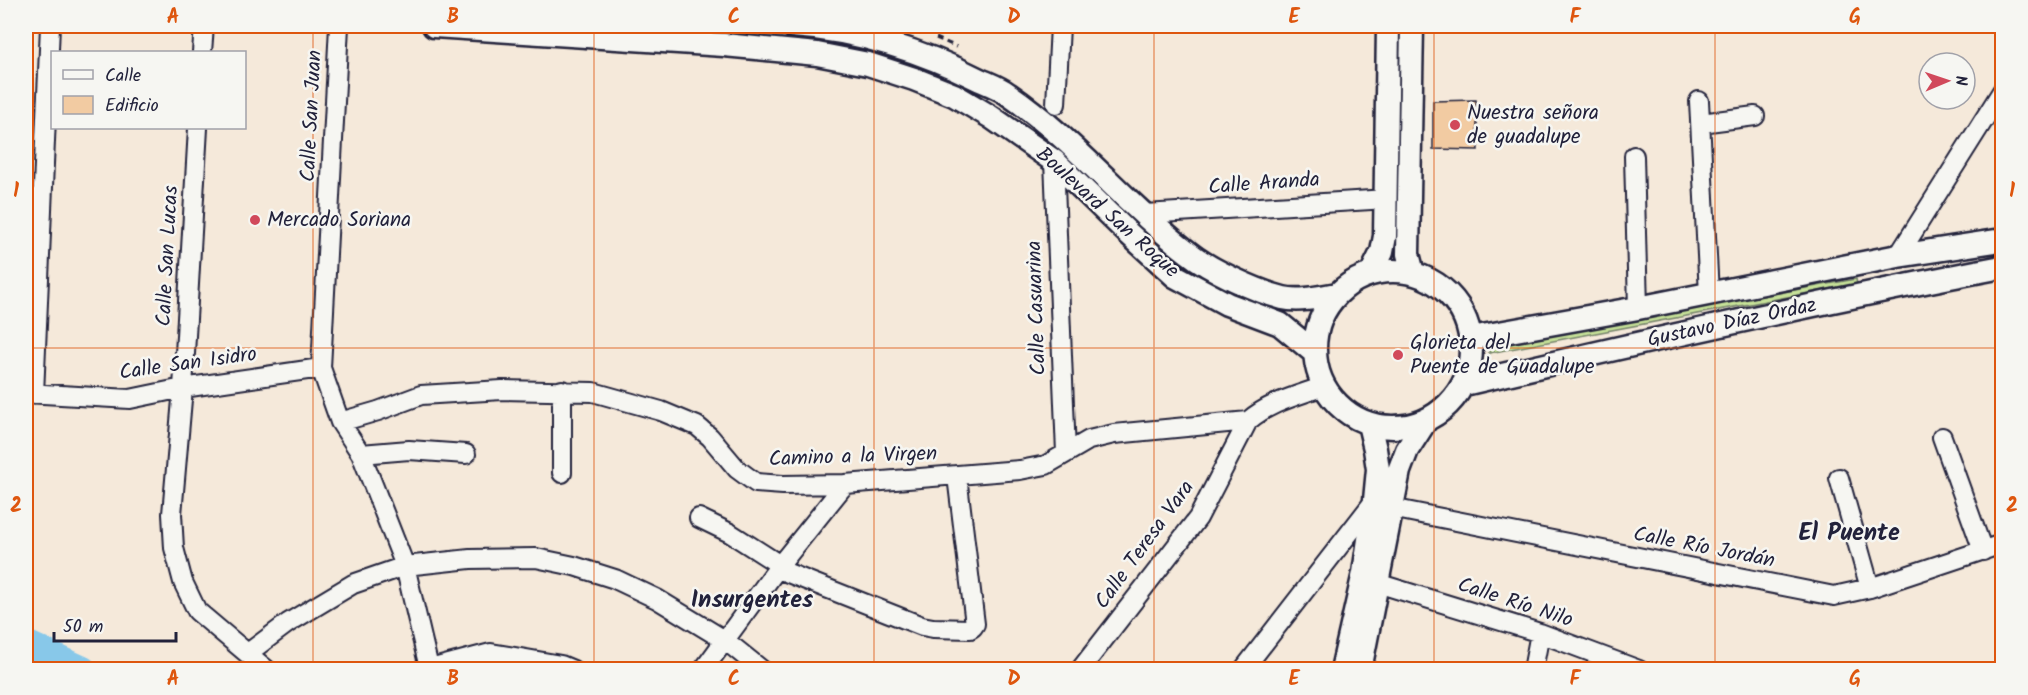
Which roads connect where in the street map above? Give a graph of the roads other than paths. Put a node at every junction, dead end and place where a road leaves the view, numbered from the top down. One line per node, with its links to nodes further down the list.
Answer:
1 (50, 26): 36 (street)
2 (204, 26): 10 (street)
3 (339, 26): 31 (street, Calle San Juan)
4 (434, 26): 18 (main road, Boulevard San Roque)
5 (794, 26): 9 (main road, Boulevard San Roque)
6 (1060, 26): 13 (street)
7 (1388, 26): 19 (main road)
8 (1412, 26): 24 (main road)
9 (825, 27): 20 (main road, Boulevard San Roque)
10 (202, 51)
11 (2002, 91): 22 (street)
12 (1699, 100): 15 (street)
13 (1056, 104)
14 (1755, 116): 15 (street)
15 (1701, 123): 27 (street)
16 (198, 129): 34 (street, Calle San Lucas)
17 (1634, 156): 28 (street)
18 (1054, 161): 30 (main road, Boulevard San Roque); 42 (street, Calle Casuarina)
19 (1387, 199): 20 (street, Calle Aranda); 25 (main road)
20 (1145, 214): 26 (main road, Boulevard San Roque)
21 (2002, 240): 22 (main road, Gustavo Díaz Ordaz)
22 (1898, 256): 27 (main road, Gustavo Díaz Ordaz)
23 (2002, 267): 32 (main road, Gustavo Díaz Ordaz)
24 (1413, 273): 25 (main road); 29 (main road)
25 (1371, 274): 26 (main road)
26 (1337, 294): 30 (main road)
27 (1709, 294): 28 (main road, Gustavo Díaz Ordaz)
28 (1638, 308): 29 (main road, Gustavo Díaz Ordaz)
29 (1471, 338): 32 (main road)
30 (1315, 353): 33 (main road)
31 (321, 368): 34 (street, Calle San Isidro); 38 (street, Calle San Juan)
32 (1464, 384): 39 (main road)
33 (1324, 386): 37 (street); 40 (main road)
34 (183, 388): 36 (street, Calle San Isidro); 59 (street, Calle San Lucas)
35 (562, 390): 38 (street, Camino a la Virgen); 45 (street); 48 (street, Camino a la Virgen)
36 (30, 394)
37 (1248, 421): 42 (street, Camino a la Virgen); 65 (street, Calle Teresa Vara)
38 (340, 422): 43 (street, Calle San Juan)
39 (1425, 422): 40 (main road); 49 (main road)
40 (1369, 424): 49 (main road)
41 (1942, 437): 52 (street)
42 (1066, 453): 46 (street, Camino a la Virgen)
43 (361, 454): 44 (street); 53 (street, Calle San Juan)
44 (466, 454)
45 (562, 473)
46 (957, 476): 48 (street, Camino a la Virgen); 54 (street)
47 (1839, 478): 56 (street)
48 (845, 484): 54 (street)
49 (1383, 504): 55 (main road); 56 (street, Calle Río Jordán); 66 (street); 67 (main road)
50 (699, 518): 54 (street)
51 (2002, 544): 52 (street, Calle Río Jordán)
52 (1983, 551): 56 (street, Calle Río Jordán)
53 (405, 566): 58 (street); 59 (street); 61 (street, Calle San Juan)
54 (779, 567): 58 (street)
55 (1377, 584): 57 (street, Calle Río Nilo); 68 (main road)
56 (1870, 588)
57 (1540, 633): 69 (street); 70 (street, Calle Río Nilo)
58 (726, 641): 63 (street); 64 (street)
59 (248, 653): 60 (street, Calle San Lucas)
60 (267, 669)
61 (427, 669): 62 (street)
62 (573, 669)
63 (703, 669)
64 (762, 669)
65 (1080, 669)
66 (1243, 669)
67 (1342, 669)
68 (1360, 669)
69 (1533, 669)
70 (1639, 669)

